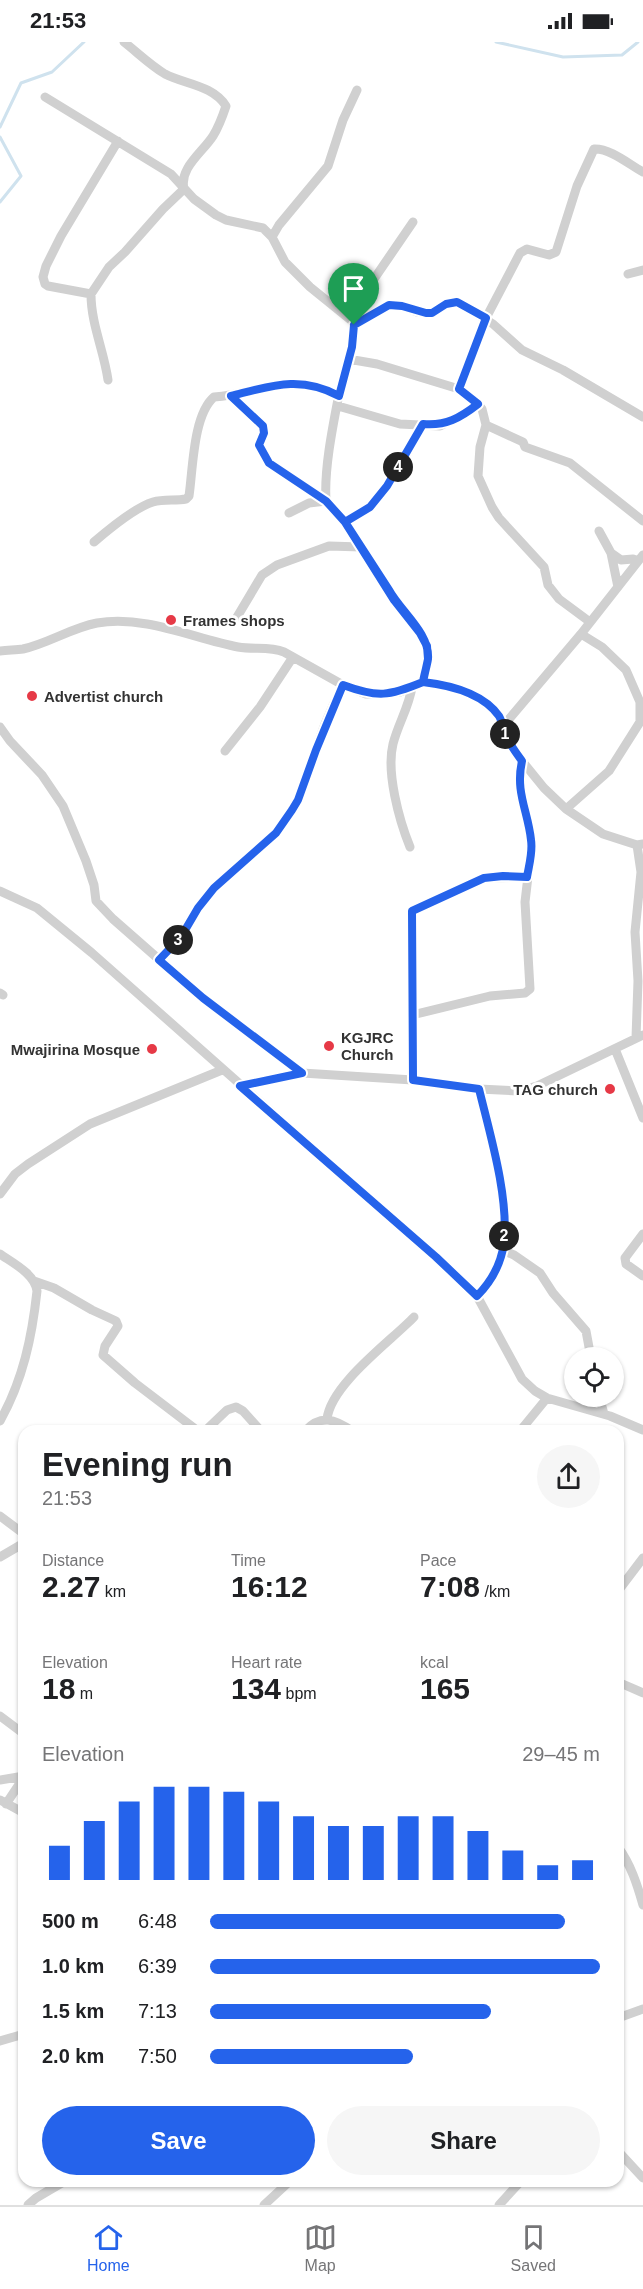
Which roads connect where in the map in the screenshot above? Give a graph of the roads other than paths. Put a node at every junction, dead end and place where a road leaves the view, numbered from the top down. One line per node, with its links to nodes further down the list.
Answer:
1 (124, 42): 6 (street)
2 (357, 90): 8 (street)
3 (45, 97): 4 (street)
4 (118, 141): 6 (street); 11 (street)
5 (643, 172): 12 (street)
6 (184, 189): 8 (street); 11 (street)
7 (413, 222): 13 (street)
8 (272, 237): 13 (street)
9 (643, 270): 10 (street)
10 (628, 274)
11 (91, 294): 15 (street)
12 (486, 318): 13 (street); 16 (street); 21 (street)
13 (351, 321): 14 (street)
14 (348, 359): 16 (street); 18 (street)
15 (108, 380)
16 (459, 389): 19 (street)
17 (231, 396): 18 (street); 24 (street); 29 (street)
18 (339, 396): 20 (street)
19 (478, 404): 22 (street); 23 (street)
20 (338, 406): 22 (street); 24 (street)
21 (643, 417)
22 (423, 424): 27 (street)
23 (486, 425): 26 (street); 35 (street)
24 (327, 501): 25 (street); 27 (street)
25 (289, 513)
26 (643, 521)
27 (345, 522): 30 (street)
28 (599, 531): 31 (street)
29 (94, 542)
30 (361, 547): 34 (street); 39 (street)
31 (612, 553): 32 (street); 33 (street)
32 (641, 558): 33 (street)
33 (618, 587): 35 (street)
34 (237, 617)
35 (590, 622): 36 (street)
36 (581, 634): 42 (street); 43 (street)
37 (0, 651): 38 (street)
38 (293, 657): 40 (street); 45 (street)
39 (423, 682): 41 (street); 43 (street)
40 (343, 685): 41 (street); 52 (street)
41 (412, 687): 49 (street)
42 (642, 720): 47 (street)
43 (504, 725): 46 (street)
44 (0, 727): 52 (street)
45 (225, 751)
46 (522, 761): 47 (street); 50 (street)
47 (566, 809): 48 (street)
48 (640, 844): 54 (street)
49 (410, 847)
50 (527, 877): 53 (street); 53 (street)
51 (0, 891): 56 (street)
52 (159, 960): 57 (street)
53 (412, 1015): 58 (street)
54 (639, 1036): 55 (street)
55 (615, 1049): 60 (street); 61 (street)
56 (222, 1070): 59 (street); 62 (street)
57 (302, 1073): 58 (street); 59 (street)
58 (413, 1080): 60 (street)
59 (240, 1086): 68 (street)
60 (479, 1089): 64 (street)
61 (643, 1118)
62 (0, 1194)
63 (643, 1234): 66 (street)
64 (502, 1250): 68 (street); 70 (street)
65 (0, 1254): 67 (street)
66 (643, 1276)
67 (34, 1281): 75 (street); 76 (street)
68 (477, 1296): 71 (street)
69 (414, 1317): 74 (street)
70 (589, 1347)
71 (547, 1398): 73 (street); 81 (street)
72 (602, 1407): 73 (street)
73 (604, 1414): 82 (street)
74 (327, 1419): 79 (street); 80 (street)
75 (0, 1420)
76 (190, 1425)
77 (211, 1425): 78 (street)
78 (256, 1425)
79 (312, 1425)
80 (343, 1425)
81 (525, 1425)
82 (643, 1430)
83 (0, 1516): 84 (street)
84 (18, 1530)
85 (18, 1546): 86 (street)
86 (0, 1557)
87 (643, 1558): 88 (street)
88 (624, 1584)
89 (624, 1685): 90 (street)
90 (643, 1693)
91 (0, 1716): 92 (street)
92 (18, 1730)
93 (18, 1777): 94 (street)
94 (0, 1780)
95 (18, 1783): 96 (street)
96 (3, 1802): 97 (street)
97 (18, 1810)
98 (624, 1856): 99 (street)
99 (640, 1882): 100 (street)
100 (643, 1905)
101 (643, 2009): 102 (street)
102 (624, 2016)
103 (18, 2036): 104 (street)
104 (0, 2041)
105 (624, 2157): 106 (street)
106 (643, 2178)
107 (55, 2187): 110 (street)
108 (284, 2187): 111 (street)
109 (516, 2187): 112 (street)
110 (27, 2205)
111 (264, 2205)
112 (499, 2205)

